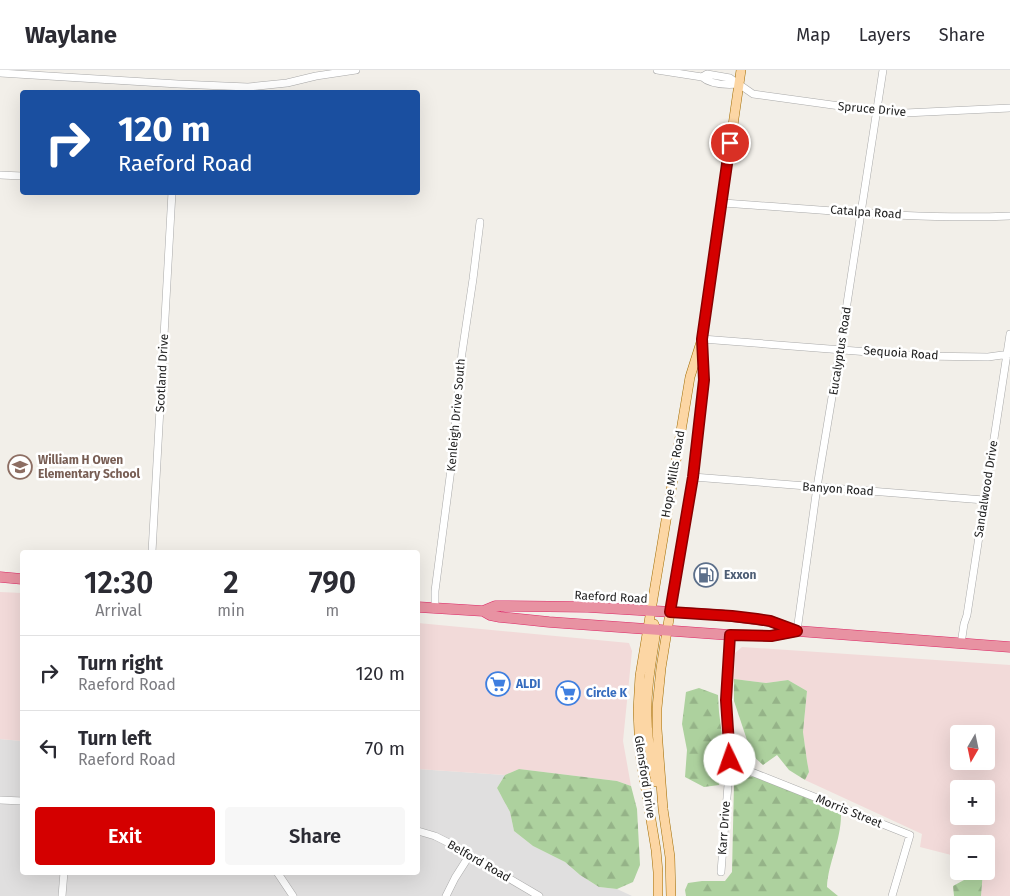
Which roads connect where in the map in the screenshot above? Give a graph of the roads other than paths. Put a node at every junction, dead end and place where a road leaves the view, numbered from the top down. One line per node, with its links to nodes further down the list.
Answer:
1 (356, 70): 6 (street)
2 (657, 70): 7 (street, Spruce Drive)
3 (741, 70): 7 (main road, Hope Mills Road)
4 (883, 70): 10 (street, Eucalyptus Road)
5 (0, 73): 8 (street)
6 (316, 73): 8 (street)
7 (739, 84): 10 (street, Spruce Drive); 14 (main road, Hope Mills Road)
8 (177, 88)
9 (1010, 108): 10 (street, Spruce Drive)
10 (876, 112): 15 (street, Eucalyptus Road)
11 (0, 175): 12 (street)
12 (20, 176)
13 (172, 195): 25 (street, Scotland Drive)
14 (722, 203): 15 (street, Catalpa Road); 19 (main road, Hope Mills Road)
15 (861, 212): 16 (street, Catalpa Road); 20 (street, Eucalyptus Road)
16 (1010, 216)
17 (480, 222): 29 (street, Kenleigh Drive South)
18 (1010, 334): 21 (street, Sandalwood Drive)
19 (702, 339): 20 (street, Sequoia Road); 22 (main road, Hope Mills Road); 31 (main road, Hope Mills Road)
20 (840, 349): 21 (street, Sequoia Road); 23 (street, Eucalyptus Road)
21 (1008, 354): 24 (street, Sandalwood Drive)
22 (693, 477): 23 (street, Banyon Road); 32 (main road, Hope Mills Road)
23 (817, 487): 24 (street, Banyon Road); 34 (street, Eucalyptus Road)
24 (984, 500): 36 (street, Sandalwood Drive)
25 (152, 550)
26 (0, 577): 27 (highway)
27 (20, 579)
28 (420, 607): 29 (highway, Raeford Road)
29 (434, 608): 30 (highway, Raeford Road)
30 (482, 610): 31 (highway, Raeford Road); 33 (highway, Raeford Road)
31 (650, 611): 32 (highway, Raeford Road); 33 (main road, Hope Mills Road)
32 (670, 612): 33 (main road, Hope Mills Road); 34 (highway, Raeford Road)
33 (657, 630): 35 (highway, Raeford Road); 50 (main road, Glensford Drive); 51 (main road, Glensford Drive)
34 (797, 631): 35 (highway, Raeford Road); 36 (highway, Raeford Road)
35 (730, 635): 38 (street, Karr Drive)
36 (961, 644): 37 (highway, Raeford Road)
37 (1010, 647)
38 (729, 763): 43 (street, Karr Drive); 52 (street, Morris Street)
39 (0, 800): 40 (street)
40 (20, 801)
41 (420, 832): 42 (street, Belford Road)
42 (469, 856): 48 (street); 49 (street, Belford Road)
43 (721, 872)
44 (64, 875): 46 (street)
45 (279, 875): 47 (street)
46 (62, 896)
47 (293, 896)
48 (446, 896)
49 (539, 896)
50 (658, 896)
51 (670, 896)
52 (892, 896)

